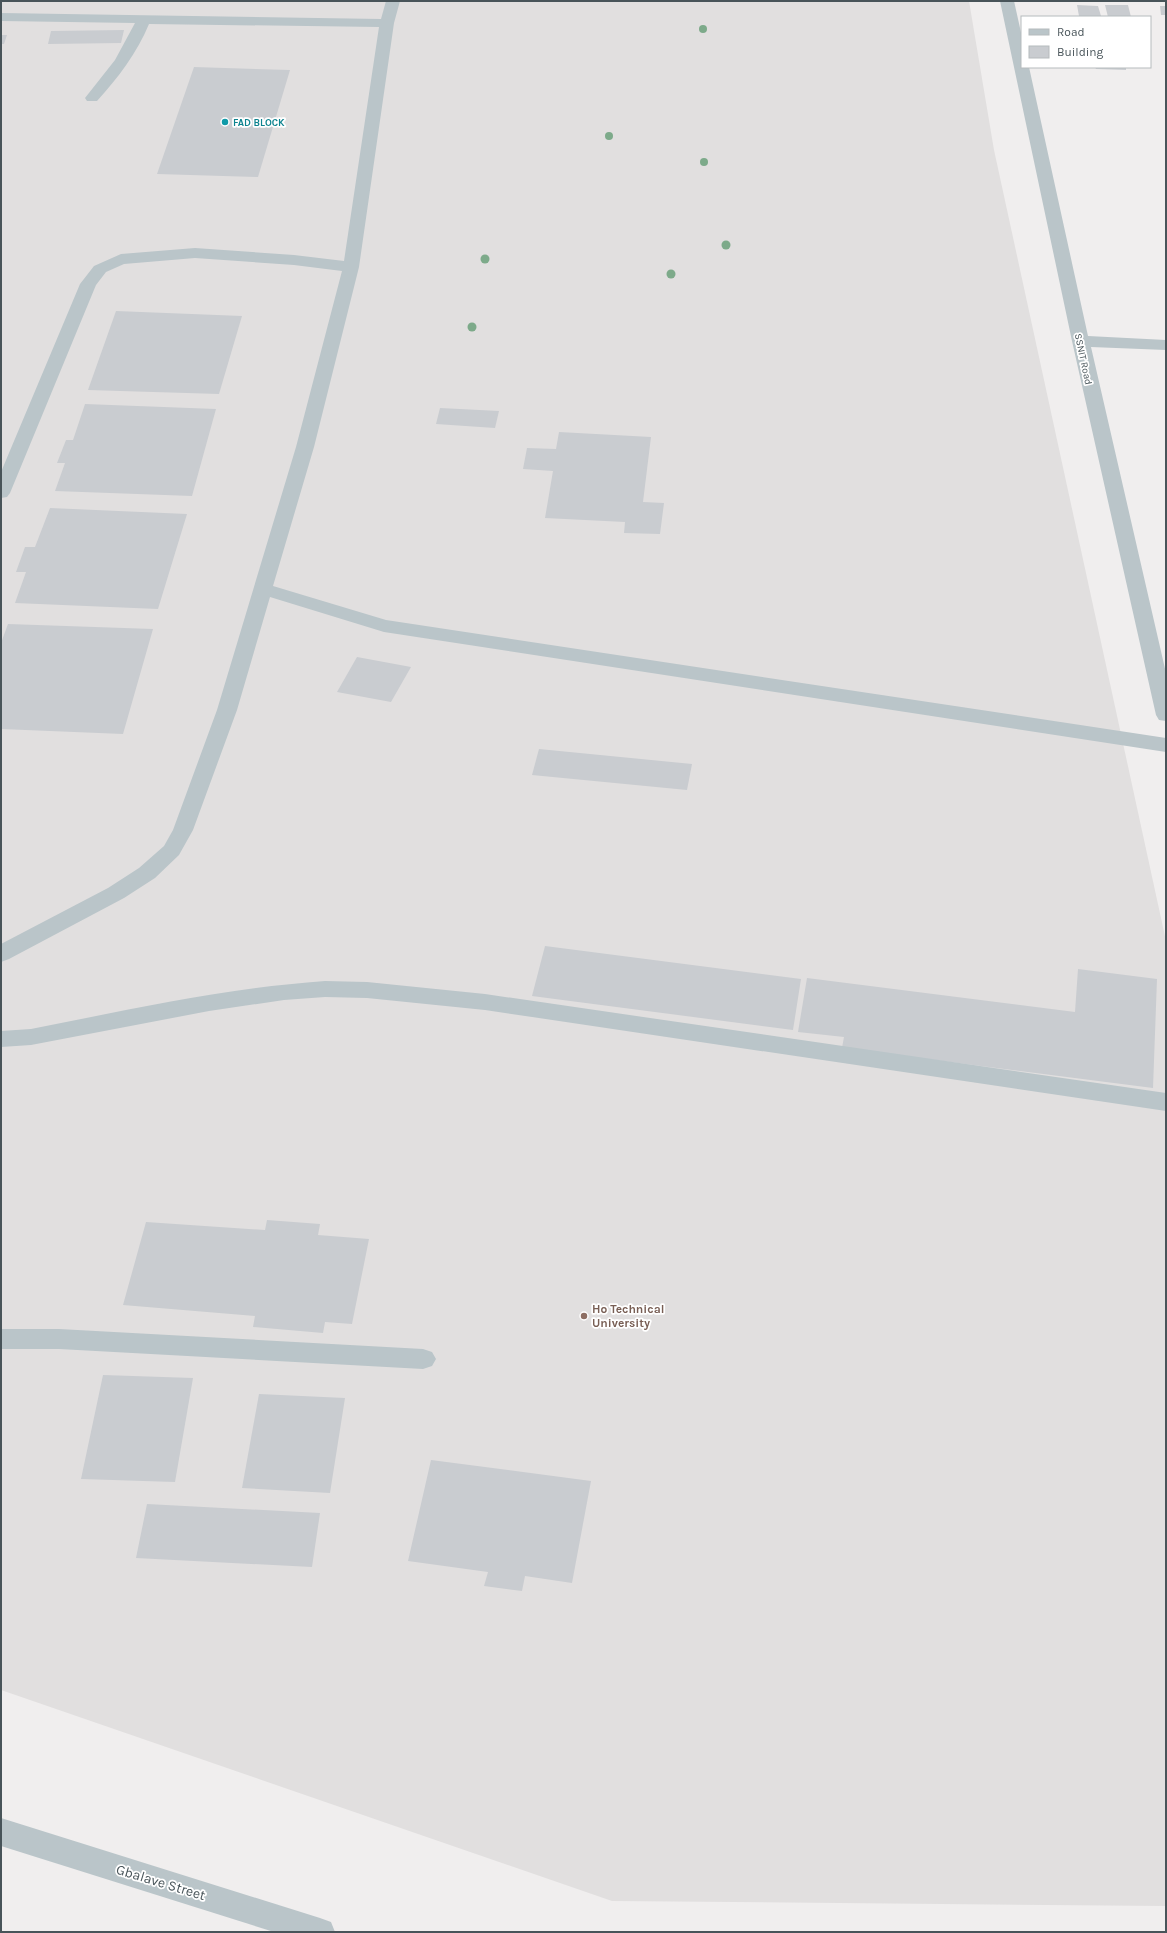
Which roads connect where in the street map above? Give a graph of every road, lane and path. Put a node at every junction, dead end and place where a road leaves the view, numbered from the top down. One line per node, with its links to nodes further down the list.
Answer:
1 (393, 1): 5 (street)
2 (1007, 1): 6 (street, SSNIT Road)
3 (1, 17): 4 (street)
4 (144, 18): 5 (street); 8 (street)
5 (387, 23): 9 (street)
6 (1021, 66)
7 (1021, 68): 10 (street, SSNIT Road)
8 (92, 98)
9 (350, 267): 12 (street); 13 (street)
10 (1080, 341): 11 (street); 14 (street, SSNIT Road)
11 (1166, 345)
12 (1, 494)
13 (263, 589): 15 (street); 16 (street)
14 (1166, 715)
15 (1166, 745)
16 (1, 954)
17 (1, 1039): 18 (street)
18 (1166, 1102)
19 (1, 1339): 20 (street)
20 (423, 1358)
21 (1, 1832): 22 (street, Gbalave Street)
22 (320, 1932)

